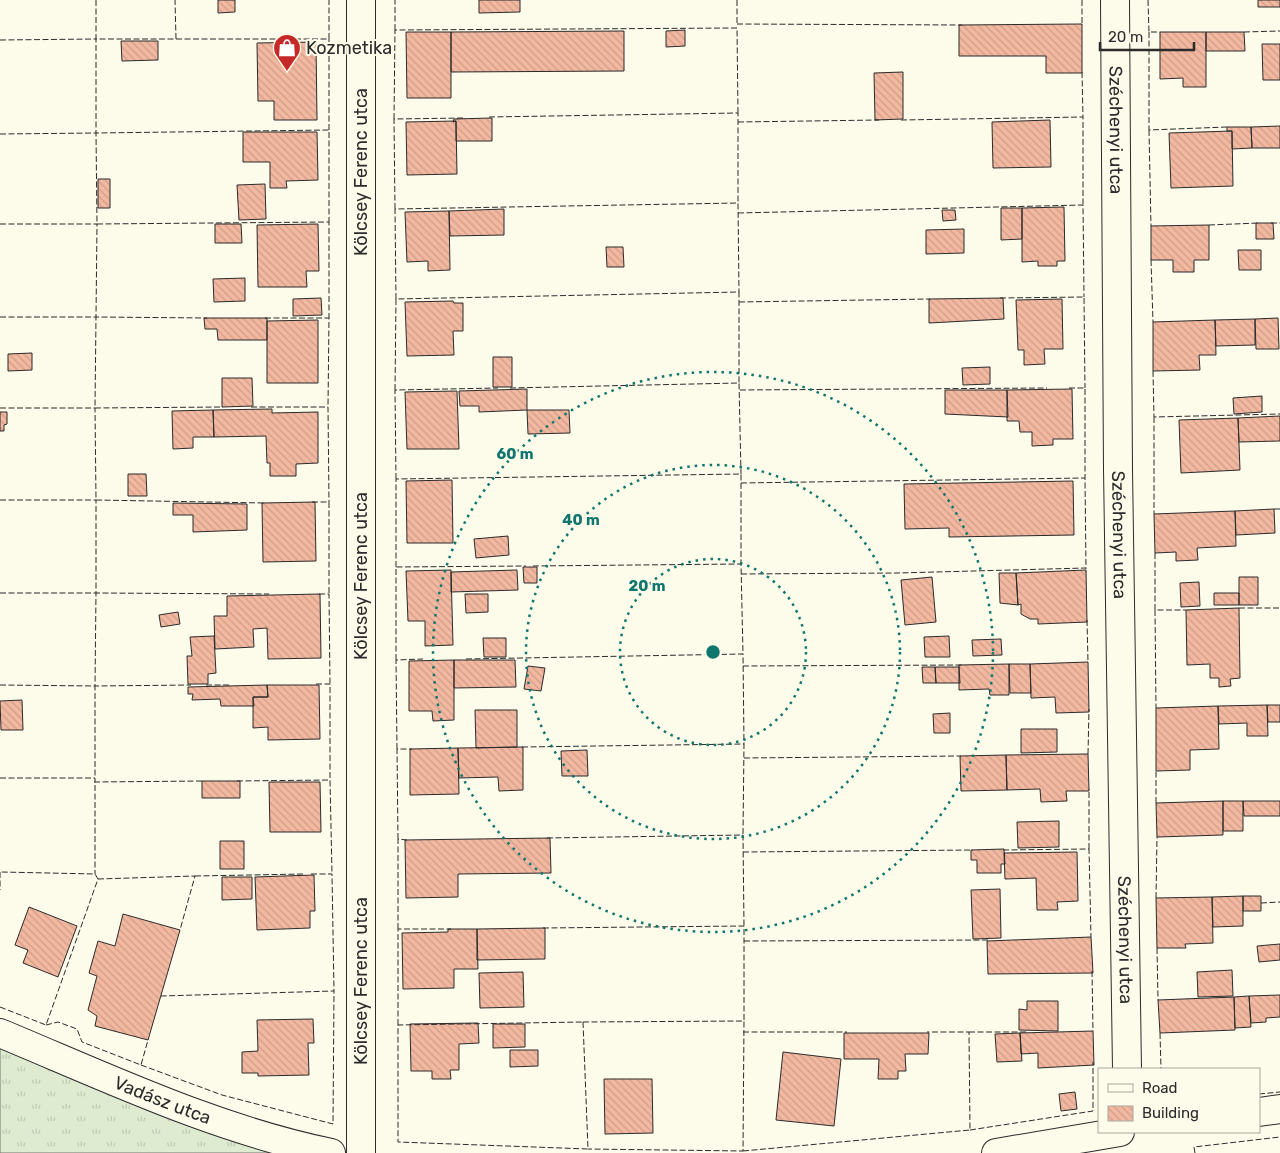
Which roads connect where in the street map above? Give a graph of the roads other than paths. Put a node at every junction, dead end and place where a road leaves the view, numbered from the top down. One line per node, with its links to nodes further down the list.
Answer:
1 (361, 0): 9 (street, Kölcsey Ferenc utca)
2 (1115, 0): 4 (street, Széchenyi utca)
3 (0, 1033): 8 (street, Vadász utca)
4 (1127, 1068)
5 (1280, 1109): 6 (street)
6 (1260, 1112)
7 (1114, 1133): 10 (street)
8 (331, 1153)
9 (361, 1153)
10 (996, 1153)

